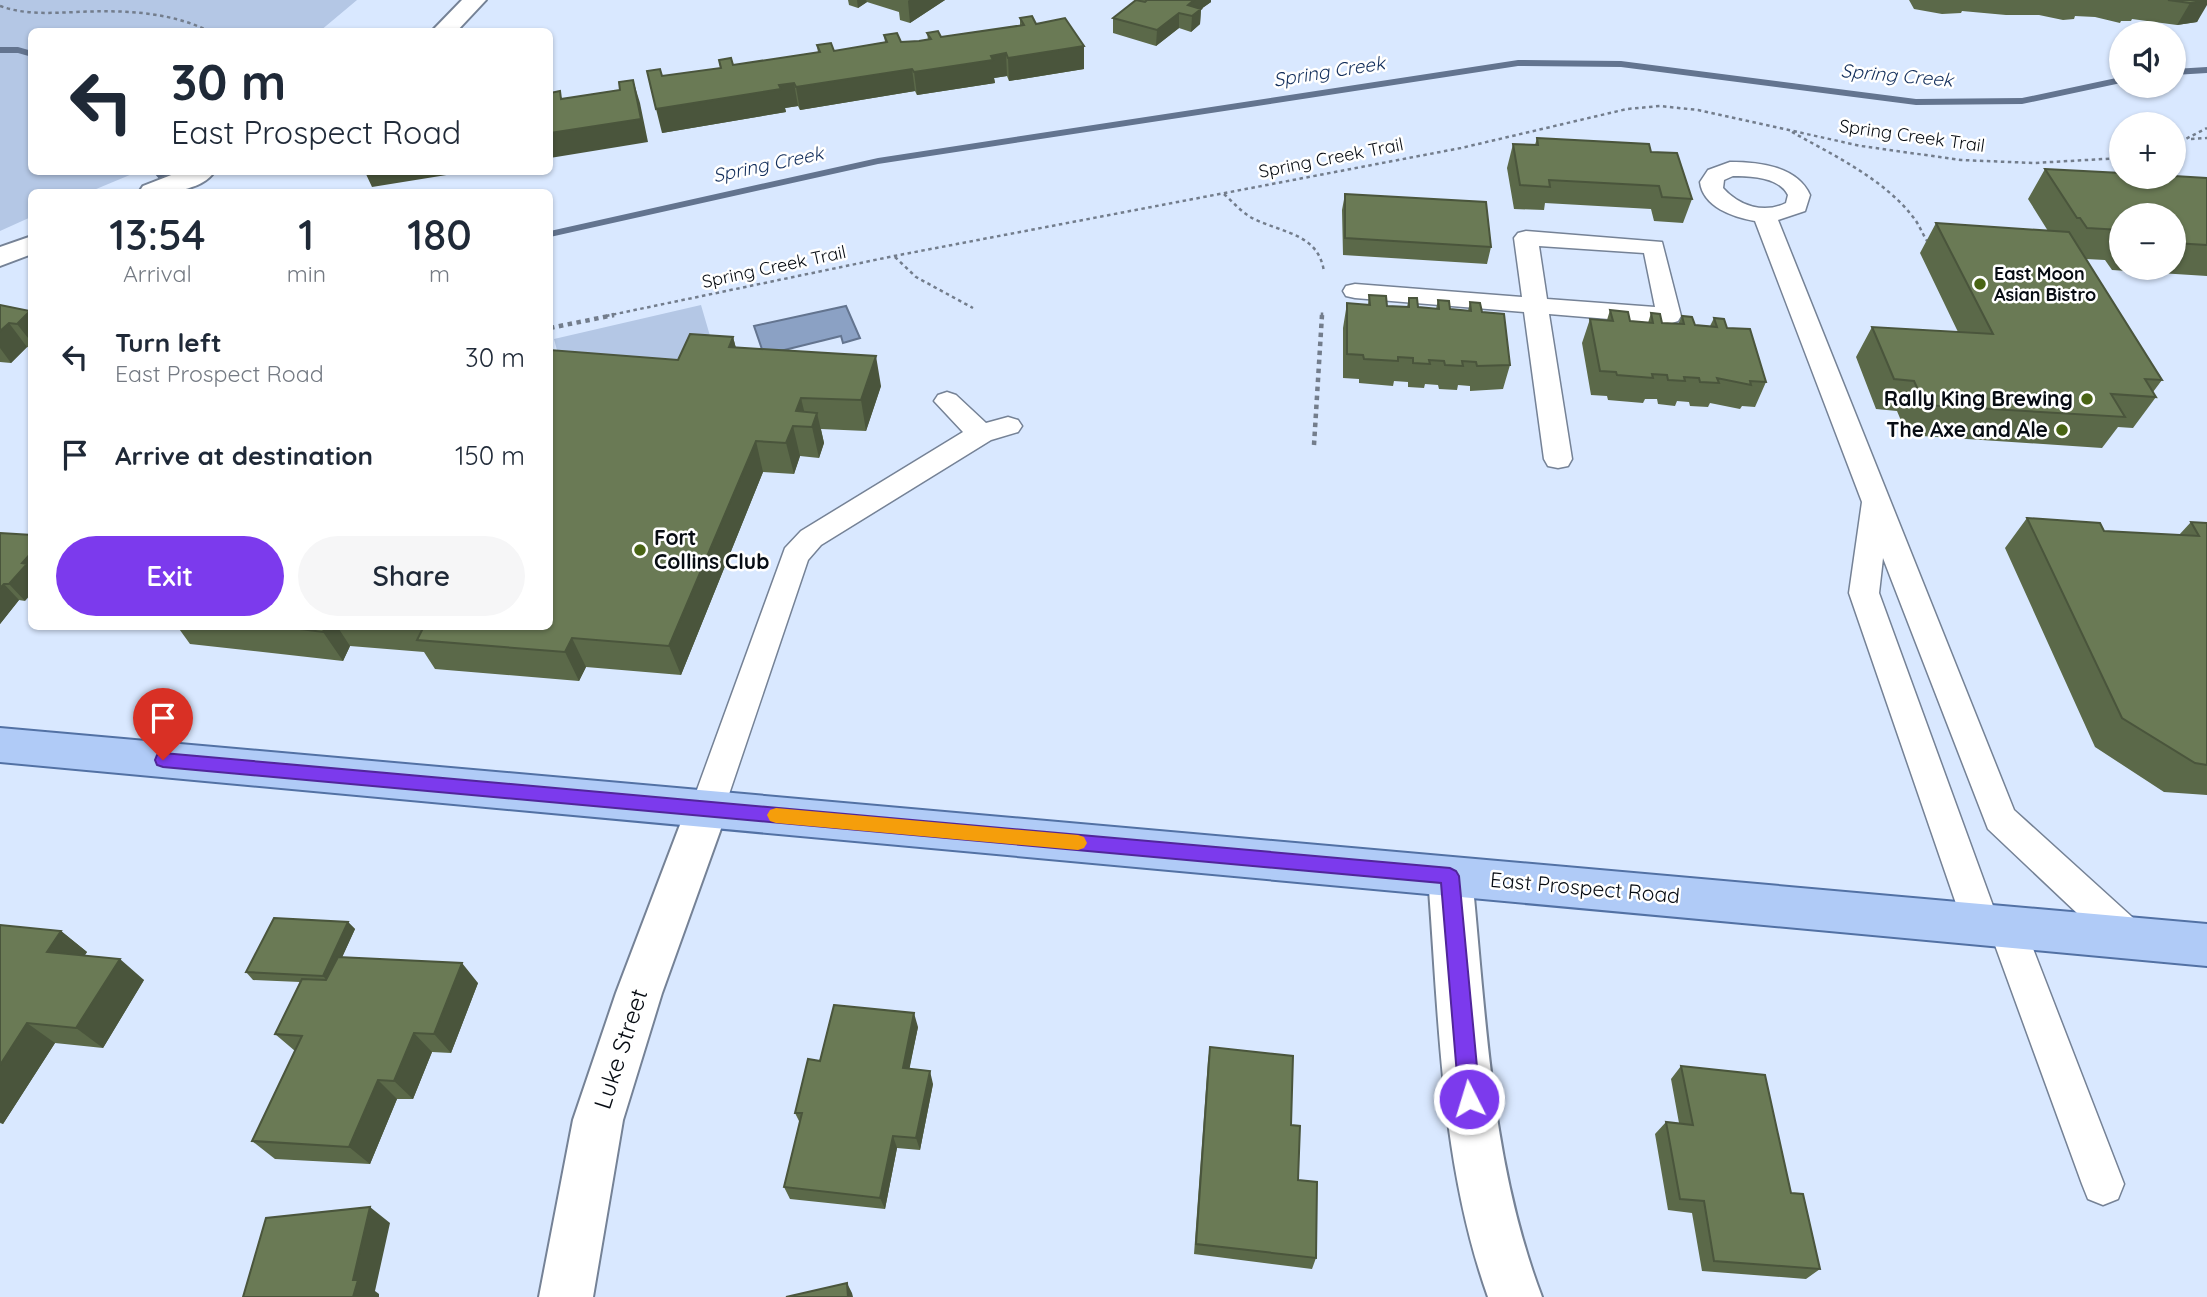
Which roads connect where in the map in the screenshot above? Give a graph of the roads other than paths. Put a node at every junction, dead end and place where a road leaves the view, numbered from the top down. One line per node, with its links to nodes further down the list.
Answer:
1 (475, 0): 2 (street)
2 (446, 28)
3 (194, 175): 4 (street)
4 (160, 189)
5 (1764, 215): 12 (lane)
6 (28, 246): 7 (street)
7 (0, 257)
8 (1355, 291): 9 (lane)
9 (1535, 306): 9 (lane); 11 (lane)
10 (947, 401): 14 (lane)
11 (1558, 459)
12 (1876, 499): 16 (lane); 17 (lane)
13 (0, 745): 14 (main road, East Prospect Road)
14 (707, 809): 15 (main road, East Prospect Road); 20 (street, Luke Street)
15 (1450, 876): 16 (main road, East Prospect Road); 21 (street)
16 (1994, 925): 17 (main road, East Prospect Road); 19 (lane)
17 (2129, 938): 18 (main road, East Prospect Road)
18 (2207, 945)
19 (2103, 1184)
20 (566, 1297)
21 (1515, 1297)

